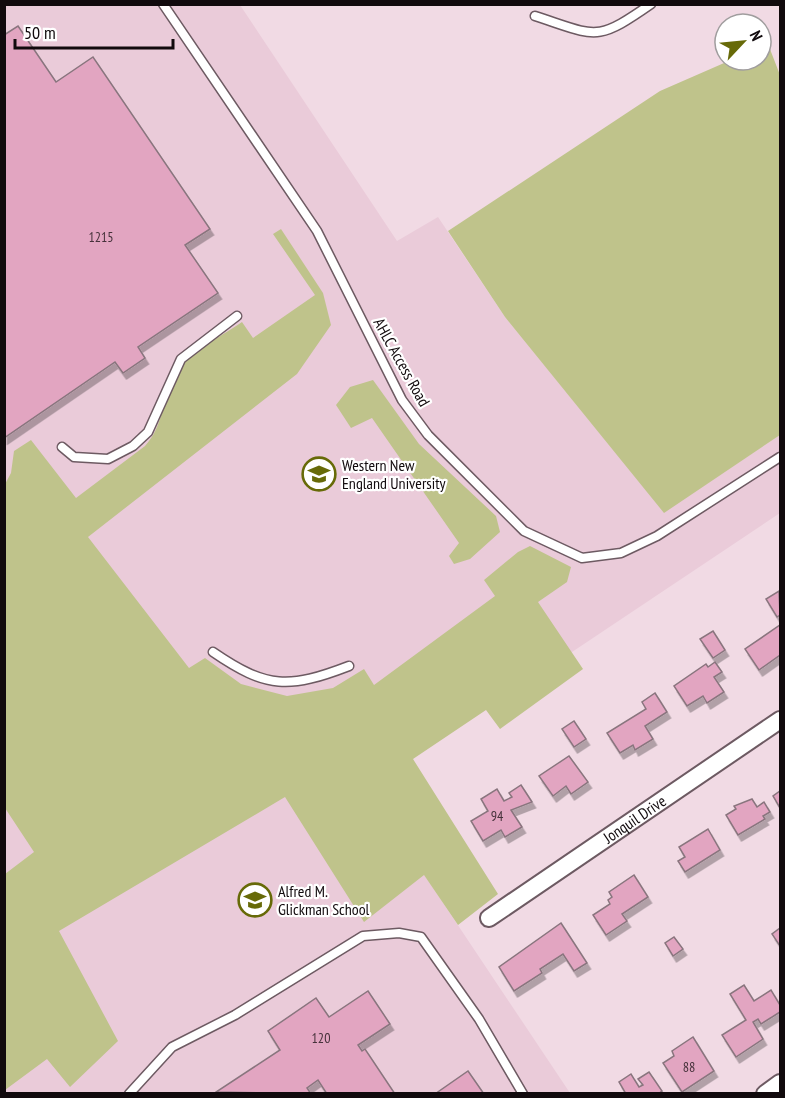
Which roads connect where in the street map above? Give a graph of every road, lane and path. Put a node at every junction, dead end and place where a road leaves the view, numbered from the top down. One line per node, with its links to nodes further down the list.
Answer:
1 (163, 4): 6 (lane, AHLC Access Road)
2 (651, 4): 3 (lane)
3 (535, 16)
4 (237, 316): 5 (lane)
5 (62, 447)
6 (780, 457)
7 (213, 652): 8 (lane)
8 (349, 666)
9 (780, 720): 10 (street, Jonquil Drive)
10 (489, 918)
11 (780, 1083): 14 (street)
12 (129, 1094): 13 (lane)
13 (523, 1094)
14 (765, 1094)

